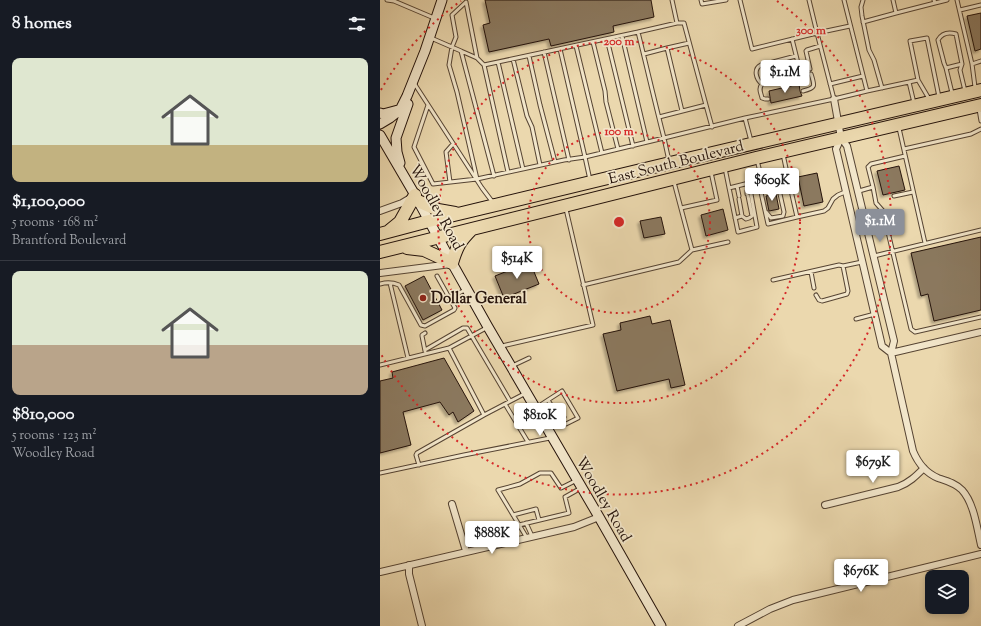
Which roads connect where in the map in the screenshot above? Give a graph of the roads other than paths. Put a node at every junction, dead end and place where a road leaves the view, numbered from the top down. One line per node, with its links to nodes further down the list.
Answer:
1 (387, 0): 18 (lane)
2 (442, 0): 18 (street)
3 (672, 0): 20 (lane)
4 (701, 0): 5 (lane)
5 (726, 0)
6 (740, 0): 27 (lane)
7 (809, 0): 23 (lane)
8 (844, 0): 21 (lane)
9 (863, 0): 19 (lane)
10 (893, 0): 17 (lane)
11 (948, 0): 14 (lane)
12 (957, 0): 16 (lane)
13 (466, 1): 32 (lane); 40 (lane)
14 (935, 2): 17 (lane)
15 (981, 5): 16 (lane)
16 (960, 10): 45 (lane)
17 (896, 13): 19 (lane)
18 (436, 19): 25 (street)
19 (863, 22): 56 (lane)
20 (677, 23): 22 (lane); 29 (lane)
21 (850, 26): 23 (lane); 50 (lane)
22 (638, 32): 24 (lane); 37 (lane)
23 (817, 33): 27 (lane); 31 (lane)
24 (622, 36): 26 (lane); 83 (lane)
25 (430, 38): 32 (lane); 52 (street)
26 (608, 39): 28 (lane); 86 (lane)
27 (792, 39): 39 (lane)
28 (593, 42): 30 (lane); 87 (lane)
29 (689, 42): 33 (lane); 66 (lane)
30 (576, 46): 34 (lane); 90 (lane)
31 (820, 46): 48 (lane); 55 (lane)
32 (452, 47): 35 (lane); 106 (lane)
33 (667, 48): 37 (lane); 70 (lane)
34 (560, 49): 36 (lane); 92 (lane)
35 (461, 50): 40 (lane); 104 (lane)
36 (544, 52): 38 (lane); 94 (lane)
37 (644, 54): 72 (lane)
38 (529, 56): 41 (lane); 95 (lane)
39 (796, 56): 54 (lane); 54 (lane)
40 (477, 58): 46 (lane)
41 (513, 59): 43 (lane); 96 (lane)
42 (981, 61): 45 (lane)
43 (498, 62): 46 (lane); 98 (lane)
44 (962, 64): 47 (lane); 47 (lane); 59 (lane)
45 (972, 64): 59 (lane)
46 (484, 65): 102 (lane)
47 (946, 68): 61 (lane)
48 (810, 69)
49 (811, 74): 57 (lane)
50 (863, 76): 55 (lane); 58 (lane)
51 (918, 80): 53 (lane); 64 (lane); 64 (lane)
52 (413, 81): 60 (street); 65 (lane)
53 (909, 82): 56 (lane); 67 (lane)
54 (762, 84): 62 (lane)
55 (830, 84): 63 (lane)
56 (882, 88): 58 (lane)
57 (803, 91)
58 (867, 91): 63 (lane)
59 (974, 92): 61 (highway, East South Boulevard)
60 (407, 96): 69 (street); 101 (street)
61 (953, 97): 64 (highway, East South Boulevard)
62 (768, 99)
63 (834, 99): 73 (lane); 75 (street)
64 (935, 101): 67 (highway, East South Boulevard)
65 (428, 105): 84 (lane); 108 (lane)
66 (706, 105): 70 (lane); 78 (lane)
67 (915, 105): 75 (highway, East South Boulevard)
68 (980, 105): 74 (lane); 77 (highway, East South Boulevard)
69 (400, 110): 71 (street); 76 (street)
70 (682, 111): 72 (lane)
71 (380, 113)
72 (659, 117): 81 (lane)
73 (745, 118): 78 (lane); 85 (lane)
74 (981, 121)
75 (838, 123): 82 (street); 85 (highway, East South Boulevard)
76 (380, 124)
77 (898, 125): 82 (highway, East South Boulevard); 88 (lane)
78 (712, 127): 81 (lane)
79 (981, 129): 88 (lane)
80 (380, 135): 101 (street, Woodley Road)
81 (664, 138): 83 (lane); 100 (lane)
82 (841, 138): 89 (highway, East South Boulevard); 114 (street); 115 (street)
83 (647, 142): 86 (lane)
84 (453, 144): 106 (lane); 108 (lane)
85 (751, 144): 93 (lane); 100 (highway, East South Boulevard)
86 (633, 146): 87 (lane)
87 (618, 149): 90 (lane)
88 (904, 150): 91 (lane)
89 (783, 152): 93 (highway, East South Boulevard); 103 (lane)
90 (602, 153): 92 (lane)
91 (905, 156): 112 (lane); 116 (lane)
92 (585, 157): 94 (lane); 109 (lane)
93 (756, 158): 97 (highway, East South Boulevard); 107 (lane)
94 (569, 160): 95 (lane)
95 (555, 162): 96 (lane)
96 (540, 165): 98 (lane)
97 (724, 166): 99 (highway, East South Boulevard); 113 (lane)
98 (523, 169): 102 (lane)
99 (710, 170): 100 (highway, East South Boulevard); 121 (lane)
100 (672, 171): 109 (highway, East South Boulevard); 120 (highway, East South Boulevard); 121 (lane)
101 (402, 172): 118 (street, Woodley Road)
102 (508, 172): 104 (lane)
103 (788, 173): 105 (lane); 126 (lane)
104 (494, 176): 106 (lane)
105 (776, 176): 107 (lane); 122 (lane)
106 (477, 179): 108 (lane); 119 (lane)
107 (762, 180): 110 (lane); 122 (lane)
108 (450, 182)
109 (590, 182): 119 (highway, East South Boulevard)
110 (750, 185): 111 (lane); 125 (lane); 127 (lane)
111 (737, 186): 113 (lane); 125 (lane)
112 (873, 187): 114 (lane); 137 (lane)
113 (729, 188): 127 (lane)
114 (858, 191): 139 (street)
115 (846, 192): 126 (lane); 140 (street)
116 (913, 192): 117 (lane); 134 (lane)
117 (894, 196)
118 (417, 198): 123 (street); 124 (highway); 128 (street, Woodley Road); 131 (highway)
119 (499, 204): 124 (highway, East South Boulevard)
120 (565, 206): 129 (highway, East South Boulevard); 149 (lane)
121 (681, 208): 136 (lane)
122 (765, 210): 126 (lane)
123 (380, 211)
124 (460, 214): 128 (highway, East South Boulevard)
125 (742, 216): 127 (lane)
126 (797, 217)
127 (735, 218)
128 (429, 221): 131 (highway, East South Boulevard); 132 (street, Woodley Road)
129 (472, 229): 132 (highway, East South Boulevard); 141 (highway)
130 (981, 230): 134 (lane)
131 (382, 234)
132 (438, 238): 135 (highway, East South Boulevard); 141 (street, Woodley Road)
133 (728, 242): 136 (lane)
134 (925, 243): 137 (lane)
135 (402, 247): 138 (highway, East South Boulevard); 141 (highway)
136 (692, 250): 149 (lane)
137 (893, 251): 139 (lane); 155 (lane)
138 (380, 252)
139 (874, 256): 164 (street)
140 (862, 262): 142 (lane); 154 (street)
141 (452, 263): 144 (street); 151 (street, Woodley Road)
142 (843, 266): 143 (lane); 152 (lane)
143 (811, 272): 146 (lane); 150 (lane)
144 (380, 273)
145 (437, 276): 153 (lane)
146 (773, 280)
147 (390, 283): 148 (lane); 153 (lane); 166 (lane)
148 (380, 284)
149 (584, 284): 161 (lane)
150 (814, 288)
151 (466, 289): 153 (lane); 157 (street, Woodley Road)
152 (816, 295)
153 (449, 298)
154 (874, 314): 156 (lane); 164 (street)
155 (981, 317)
156 (856, 319)
157 (488, 327): 160 (lane); 161 (street, Woodley Road)
158 (981, 332): 164 (street)
159 (426, 333): 163 (lane)
160 (472, 336): 162 (lane); 163 (lane); 174 (lane)
161 (499, 347): 169 (street, Woodley Road)
162 (449, 348): 165 (lane); 185 (lane)
163 (424, 350): 165 (lane)
164 (891, 353): 192 (street)
165 (426, 354): 166 (lane)
166 (408, 358): 168 (lane)
167 (529, 358): 169 (lane)
168 (380, 365)
169 (510, 366): 170 (street, Woodley Road)
170 (526, 393): 174 (lane); 180 (street, Woodley Road)
171 (565, 397): 172 (lane); 173 (lane); 177 (lane)
172 (562, 399)
173 (548, 400): 178 (lane); 180 (lane)
174 (510, 401): 176 (lane)
175 (556, 403): 178 (lane)
176 (505, 404): 185 (lane); 190 (lane)
177 (570, 404): 179 (lane); 182 (lane)
178 (551, 406): 183 (lane)
179 (566, 406)
180 (535, 409): 188 (street, Woodley Road)
181 (560, 410): 183 (lane)
182 (573, 410): 184 (lane); 187 (lane)
183 (555, 412): 187 (lane)
184 (569, 413)
185 (484, 415): 191 (lane)
186 (564, 416): 187 (lane)
187 (560, 419): 188 (lane)
188 (546, 428): 189 (street, Woodley Road)
189 (552, 438): 190 (lane); 194 (street, Woodley Road)
190 (528, 442): 191 (lane)
191 (419, 465): 193 (lane)
192 (924, 468): 196 (street); 203 (street)
193 (380, 473)
194 (579, 484): 197 (lane); 198 (street, Woodley Road); 199 (lane)
195 (452, 504): 204 (street)
196 (825, 505)
197 (513, 515): 199 (lane); 201 (lane)
198 (599, 517): 202 (street); 209 (street, Woodley Road)
199 (539, 520): 200 (lane)
200 (526, 524): 201 (lane); 202 (lane)
201 (519, 525): 202 (lane)
202 (529, 537): 204 (street)
203 (981, 545)
204 (466, 551): 206 (street)
205 (981, 554): 210 (street)
206 (410, 565): 207 (street); 208 (street)
207 (380, 572)
208 (422, 626)
209 (661, 626)
210 (738, 626)

